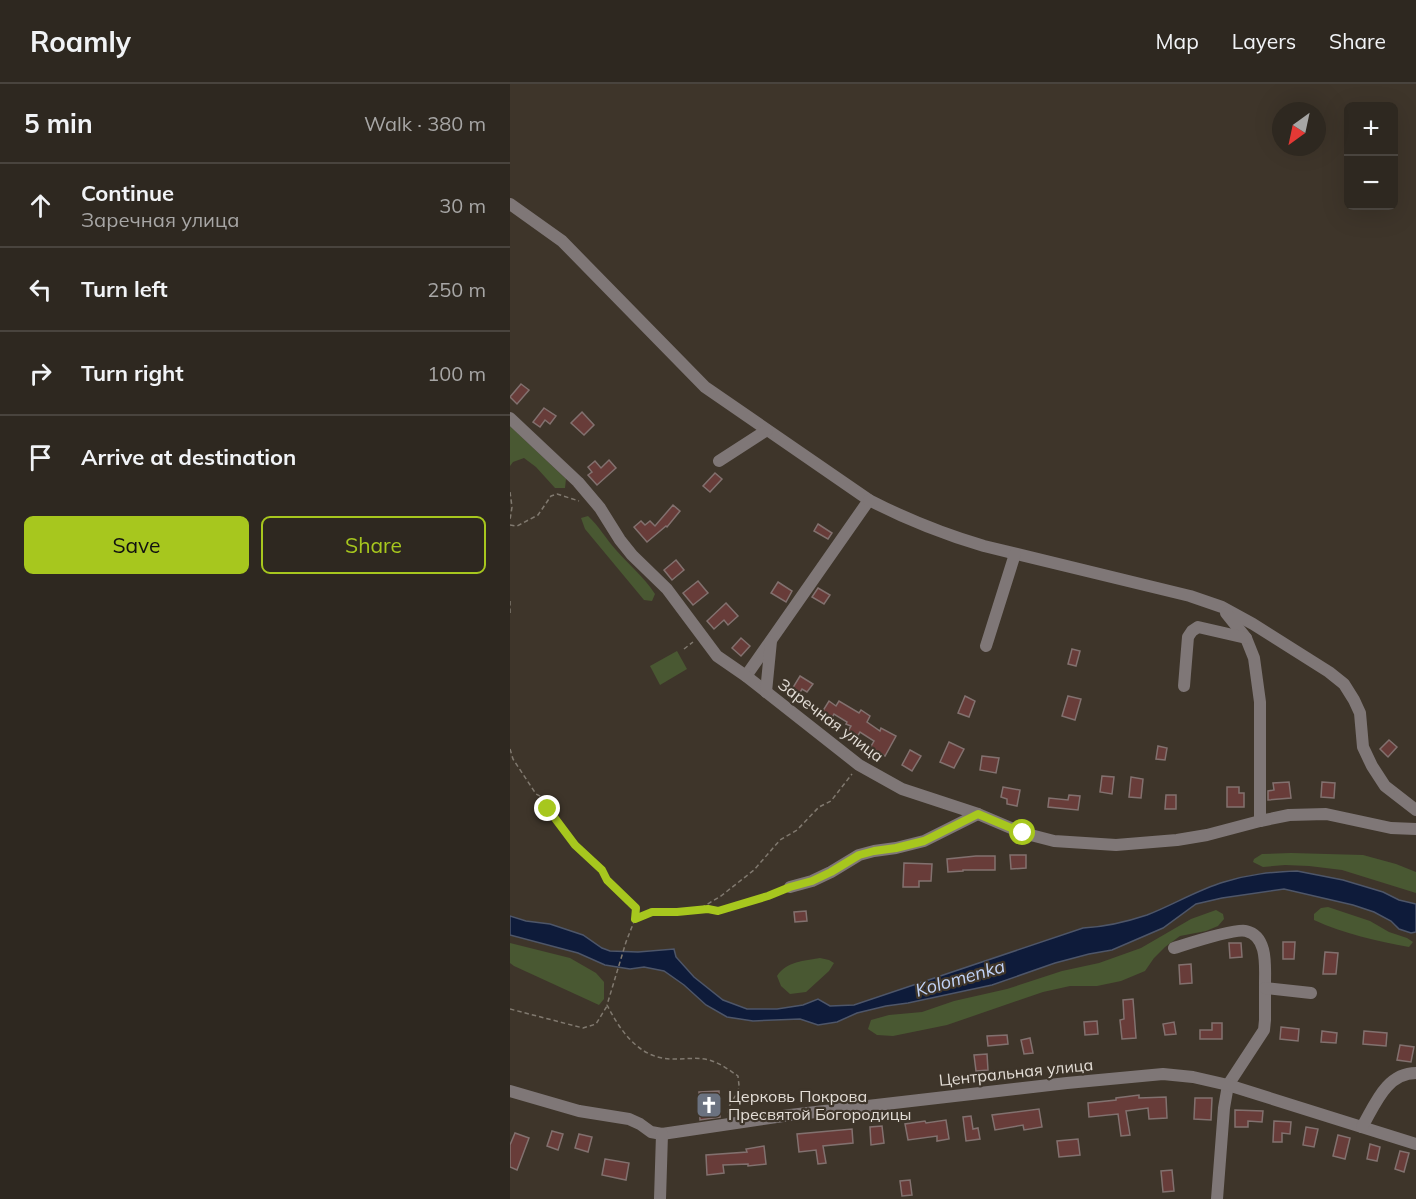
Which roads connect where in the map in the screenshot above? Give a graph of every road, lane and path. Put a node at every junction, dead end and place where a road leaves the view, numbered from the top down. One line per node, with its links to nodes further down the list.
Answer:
1 (510, 204): 3 (street)
2 (510, 418): 17 (street, Заречная улица)
3 (767, 430): 4 (street); 6 (street)
4 (719, 460)
5 (510, 492): 8 (path)
6 (869, 500): 10 (street); 15 (street)
7 (579, 501): 9 (path)
8 (510, 520)
9 (510, 525)
10 (1015, 554): 12 (street); 16 (street)
11 (510, 600): 13 (path)
12 (1222, 607): 14 (street); 22 (street)
13 (510, 614)
14 (1246, 638): 18 (street); 24 (street)
15 (771, 640): 17 (street); 19 (street)
16 (986, 646)
17 (746, 676): 19 (street, Заречная улица)
18 (1184, 686)
19 (766, 692): 21 (street, Заречная улица)
20 (510, 749): 28 (path)
21 (859, 765): 23 (street, Заречная улица); 27 (path)
22 (1416, 810)
23 (978, 814): 24 (street, Заречная улица); 26 (street)
24 (1260, 821): 25 (street, Заречная улица)
25 (1416, 829)
26 (790, 887): 27 (path)
27 (696, 911): 28 (path)
28 (635, 919): 32 (path)
29 (1174, 948): 30 (street)
30 (1265, 988): 31 (street); 35 (street)
31 (1311, 993)
32 (607, 1005): 33 (path); 37 (path)
33 (510, 1009)
34 (1416, 1073): 38 (street)
35 (1228, 1085): 37 (street, Центральная улица); 38 (street, Центральная улица); 42 (street)
36 (510, 1091): 39 (street)
37 (728, 1124): 39 (street, Центральная улица)
38 (1362, 1127): 40 (street, Центральная улица)
39 (662, 1134): 41 (street)
40 (1416, 1144)
41 (660, 1199)
42 (1217, 1199)

